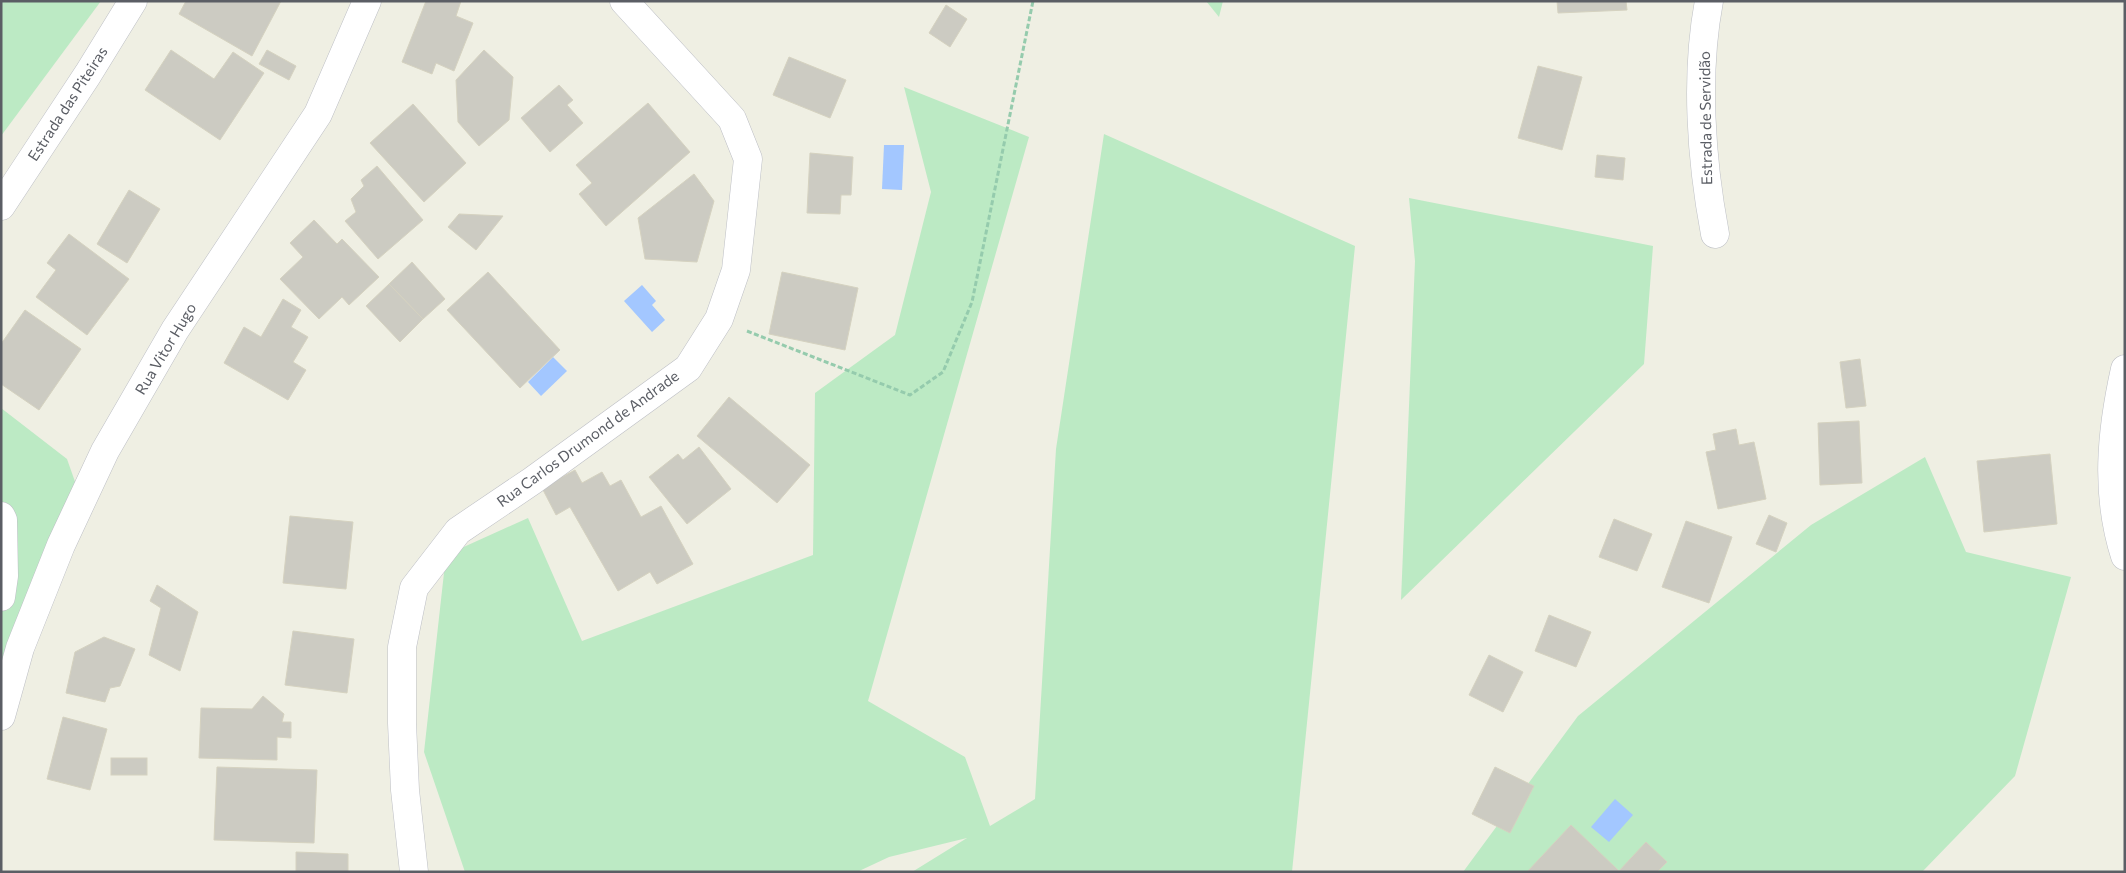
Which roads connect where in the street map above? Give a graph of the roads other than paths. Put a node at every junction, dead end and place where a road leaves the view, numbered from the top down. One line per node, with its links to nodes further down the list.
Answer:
1 (133, 1): 5 (street, Estrada das Piteiras)
2 (367, 1): 11 (street, Rua Vitor Hugo)
3 (624, 1): 12 (street, Rua Carlos Drumond de Andrade)
4 (1709, 1): 6 (street, Estrada de Servidão)
5 (1, 206)
6 (1715, 234)
7 (2125, 369): 9 (street)
8 (1, 516): 10 (street)
9 (2125, 556)
10 (1, 598)
11 (1, 716)
12 (414, 872)

